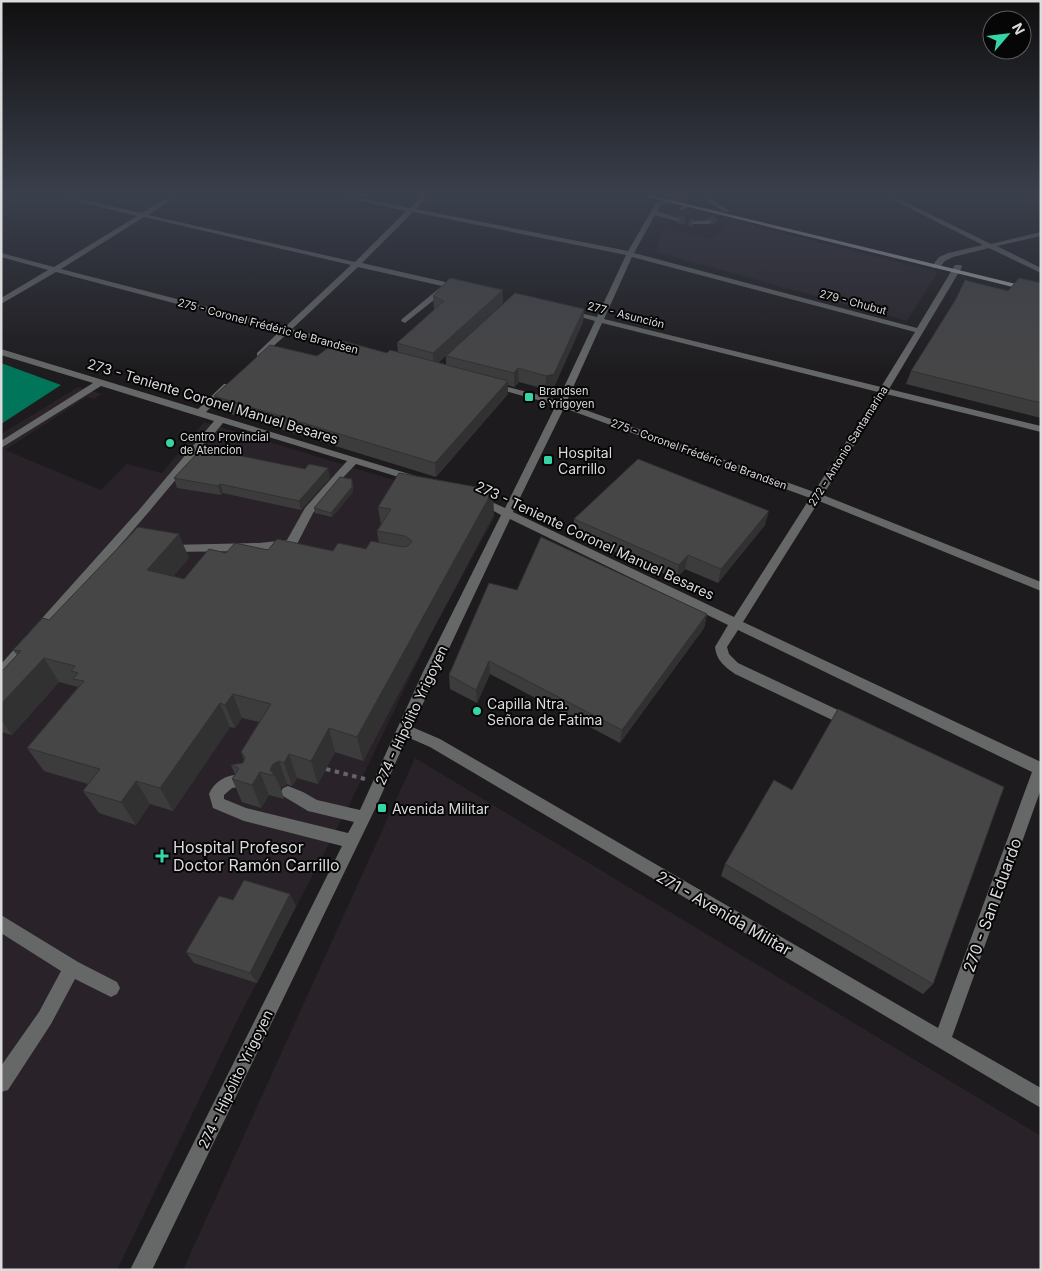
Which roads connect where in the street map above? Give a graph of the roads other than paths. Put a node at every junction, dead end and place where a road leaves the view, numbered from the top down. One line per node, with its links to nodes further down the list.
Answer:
1 (2, 255): 12 (street, 275 - Coronel Frédéric de Brandsen)
2 (78, 255): 12 (street)
3 (318, 255): 10 (street)
4 (365, 255): 10 (street)
5 (629, 255): 21 (street, 274 - Hipólito Yrigoyen)
6 (635, 255): 24 (street, 279 - Chubut)
7 (900, 255): 11 (main road)
8 (951, 255): 11 (street)
9 (1009, 255): 14 (street)
10 (356, 264): 15 (street); 23 (street)
11 (937, 264): 13 (main road)
12 (55, 269): 19 (street); 23 (street, 275 - Coronel Frédéric de Brandsen)
13 (957, 269): 16 (main road); 18 (main road); 24 (street, 272 - Antonio Santamarina)
14 (1041, 271)
15 (448, 285): 17 (street); 22 (street)
16 (1041, 287)
17 (467, 289)
18 (1041, 292)
19 (1, 302)
20 (562, 311): 21 (street, 277 - Asunción)
21 (600, 320): 31 (street, 277 - Asunción); 32 (street, 274 - Hipólito Yrigoyen)
22 (405, 321)
23 (286, 330): 25 (street, 275 - Coronel Frédéric de Brandsen); 27 (street)
24 (919, 331): 31 (street, 272 - Antonio Santamarina)
25 (361, 350)
26 (1, 352): 30 (street, 273 - Teniente Coronel Manuel Besares)
27 (250, 365)
28 (236, 378): 33 (street)
29 (480, 382): 32 (street, 275 - Coronel Frédéric de Brandsen)
30 (99, 383): 33 (street, 273 - Teniente Coronel Manuel Besares); 36 (street)
31 (884, 390): 35 (street, 277 - Asunción); 40 (street, 272 - Antonio Santamarina)
32 (561, 404): 40 (street, 275 - Coronel Frédéric de Brandsen); 41 (street, 274 - Hipólito Yrigoyen)
33 (200, 413): 34 (street, 273 - Teniente Coronel Manuel Besares)
34 (220, 420): 37 (street, 273 - Teniente Coronel Manuel Besares); 42 (street)
35 (1041, 429)
36 (1, 445)
37 (354, 460): 38 (street, 273 - Teniente Coronel Manuel Besares); 44 (street)
38 (429, 484)
39 (466, 496): 41 (street, 273 - Teniente Coronel Manuel Besares)
40 (816, 496): 45 (street, 275 - Coronel Frédéric de Brandsen); 46 (street, 272 - Antonio Santamarina)
41 (508, 513): 46 (street, 273 - Teniente Coronel Manuel Besares); 48 (street, 274 - Hipólito Yrigoyen)
42 (118, 540): 43 (street); 47 (street)
43 (135, 543)
44 (160, 548)
45 (1041, 587)
46 (735, 624): 49 (street, 272 - Antonio Santamarina); 50 (street, 273 - Teniente Coronel Manuel Besares)
47 (1, 673)
48 (404, 730): 53 (street, 274 - Hipólito Yrigoyen); 58 (street, 271 - Avenida Militar)
49 (866, 730)
50 (1041, 770): 58 (street, 270 - San Eduardo)
51 (246, 781): 54 (street)
52 (288, 792): 53 (street)
53 (363, 817): 54 (street, 274 - Hipólito Yrigoyen)
54 (351, 841): 61 (street, 274 - Hipólito Yrigoyen)
55 (1, 923): 56 (street)
56 (72, 968): 57 (street); 59 (street)
57 (111, 988)
58 (942, 1041): 60 (street, 271 - Avenida Militar)
59 (1, 1083)
60 (1041, 1099)
61 (141, 1270)

